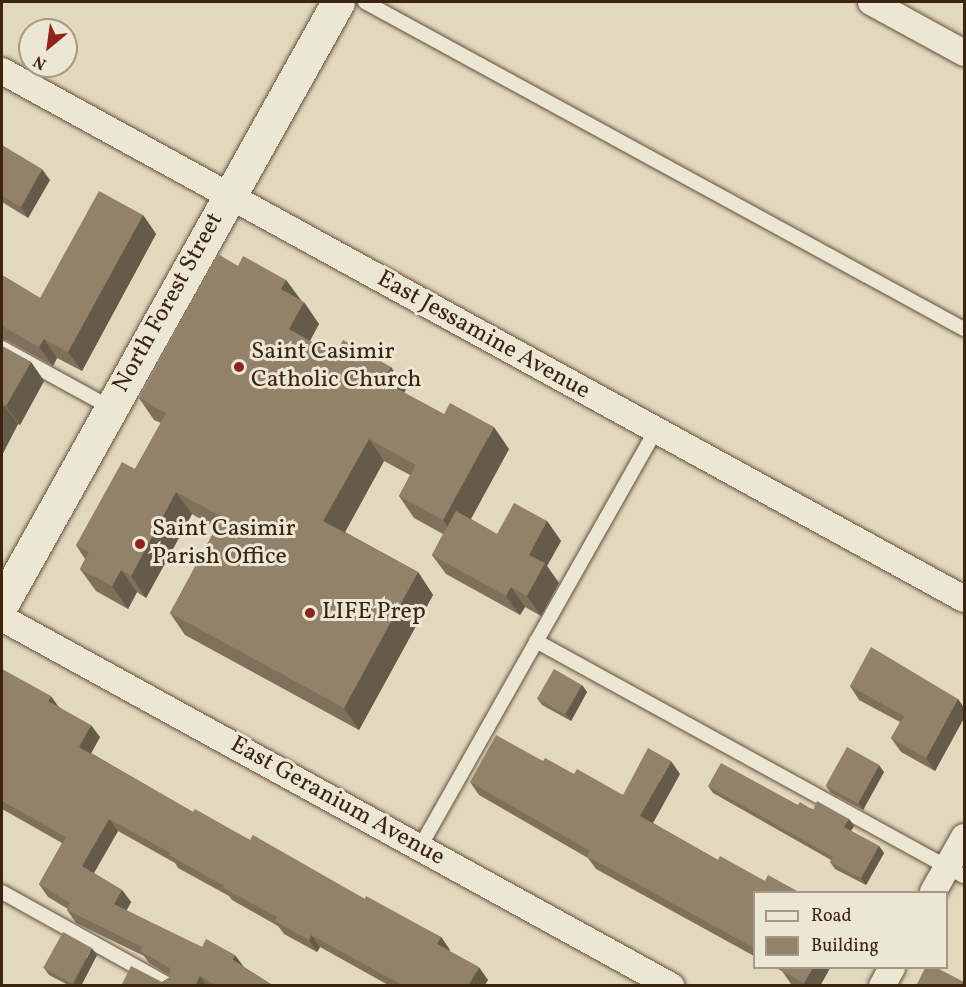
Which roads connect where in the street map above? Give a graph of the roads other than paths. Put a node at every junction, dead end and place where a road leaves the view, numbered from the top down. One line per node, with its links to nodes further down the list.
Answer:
1 (338, 2): 6 (street, North Forest Street)
2 (365, 2): 7 (lane)
3 (871, 2): 4 (street)
4 (964, 53)
5 (2, 71): 6 (street, East Jessamine Avenue)
6 (229, 197): 9 (street, North Forest Street); 10 (street, East Jessamine Avenue)
7 (964, 329)
8 (2, 348): 9 (lane)
9 (111, 408): 12 (street, North Forest Street)
10 (656, 430): 11 (street, East Jessamine Avenue); 14 (lane)
11 (964, 599)
12 (2, 604)
13 (2, 618): 16 (street, East Geranium Avenue)
14 (536, 641): 16 (lane); 17 (lane)
15 (964, 837): 17 (street)
16 (420, 847): 22 (street, East Geranium Avenue)
17 (956, 872): 18 (street)
18 (934, 891)
19 (2, 892): 21 (lane)
20 (891, 969): 23 (street)
21 (171, 986)
22 (672, 986)
23 (882, 986)

